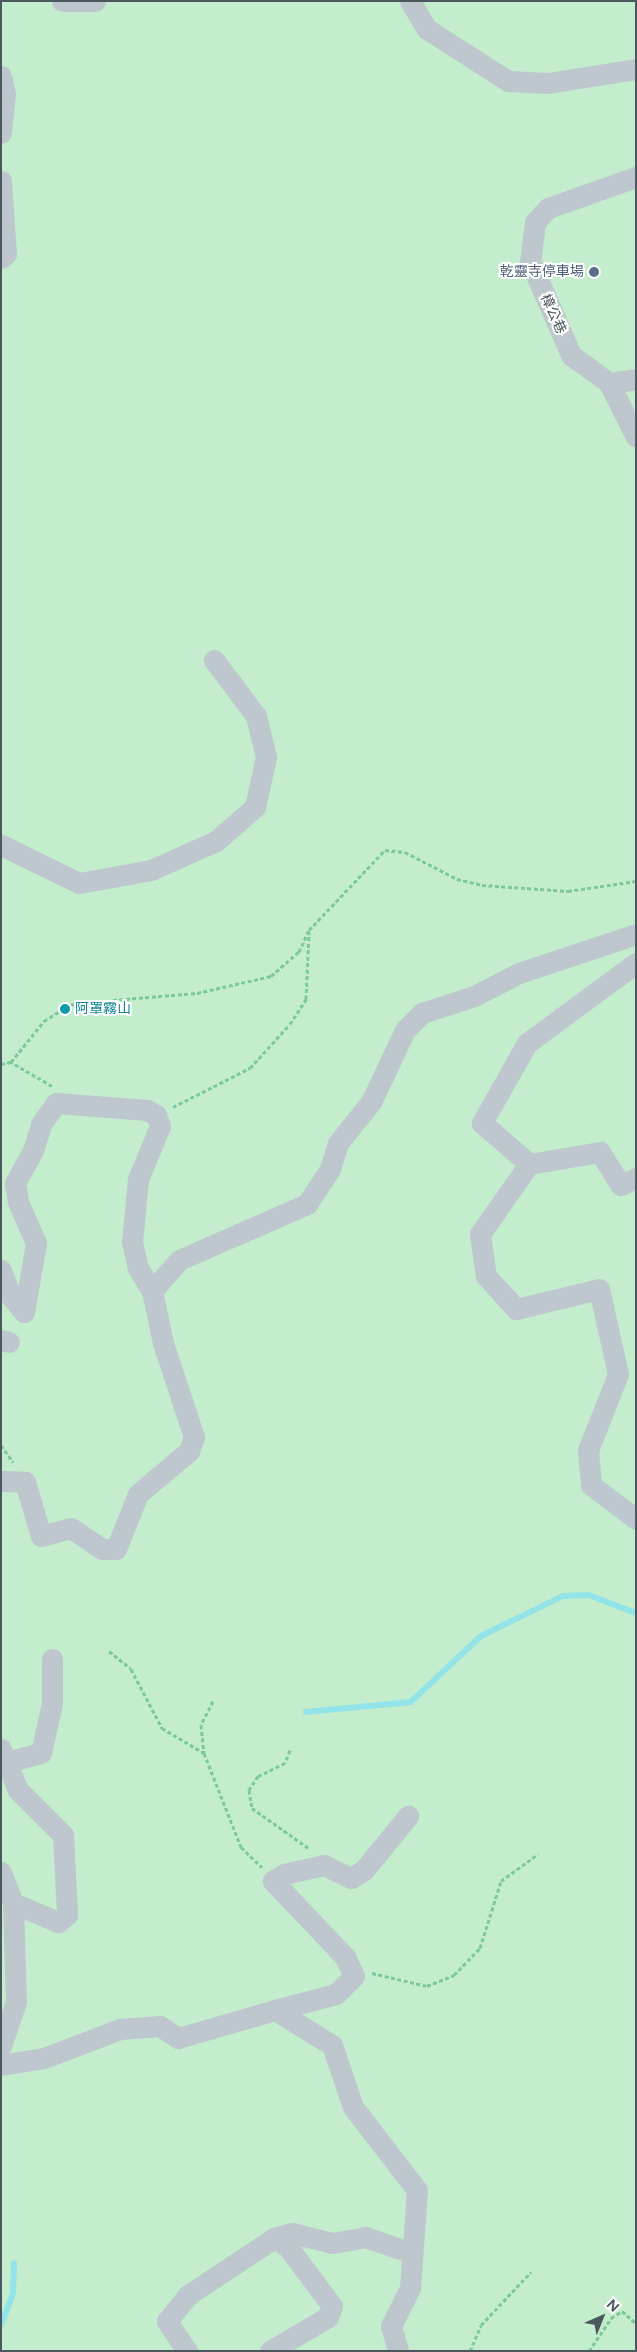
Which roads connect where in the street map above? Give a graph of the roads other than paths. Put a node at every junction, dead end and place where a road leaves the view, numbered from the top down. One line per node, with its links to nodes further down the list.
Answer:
1 (62, 1): 2 (street)
2 (95, 1)
3 (410, 1): 4 (street)
4 (636, 69)
5 (1, 76): 6 (street)
6 (1, 133)
7 (636, 176): 11 (street, 樟公巷)
8 (1, 181): 9 (street)
9 (1, 258)
10 (636, 379): 11 (street)
11 (609, 383): 12 (street)
12 (636, 437)
13 (214, 660): 14 (street)
14 (1, 845)
15 (636, 934): 20 (street)
16 (636, 963): 17 (street)
17 (529, 1164): 18 (street); 22 (street)
18 (636, 1178)
19 (1, 1270): 20 (street)
20 (152, 1291): 21 (street)
21 (1, 1481)
22 (636, 1519)
23 (52, 1659): 24 (street)
24 (4, 1755): 27 (street)
25 (408, 1816): 28 (street)
26 (1, 1872): 27 (street)
27 (14, 1903): 29 (street)
28 (275, 2010): 30 (street); 32 (street)
29 (1, 2046)
30 (1, 2065)
31 (274, 2238): 32 (street); 33 (street); 34 (street)
32 (412, 2253): 35 (street)
33 (187, 2351)
34 (270, 2351)
35 (398, 2351)

